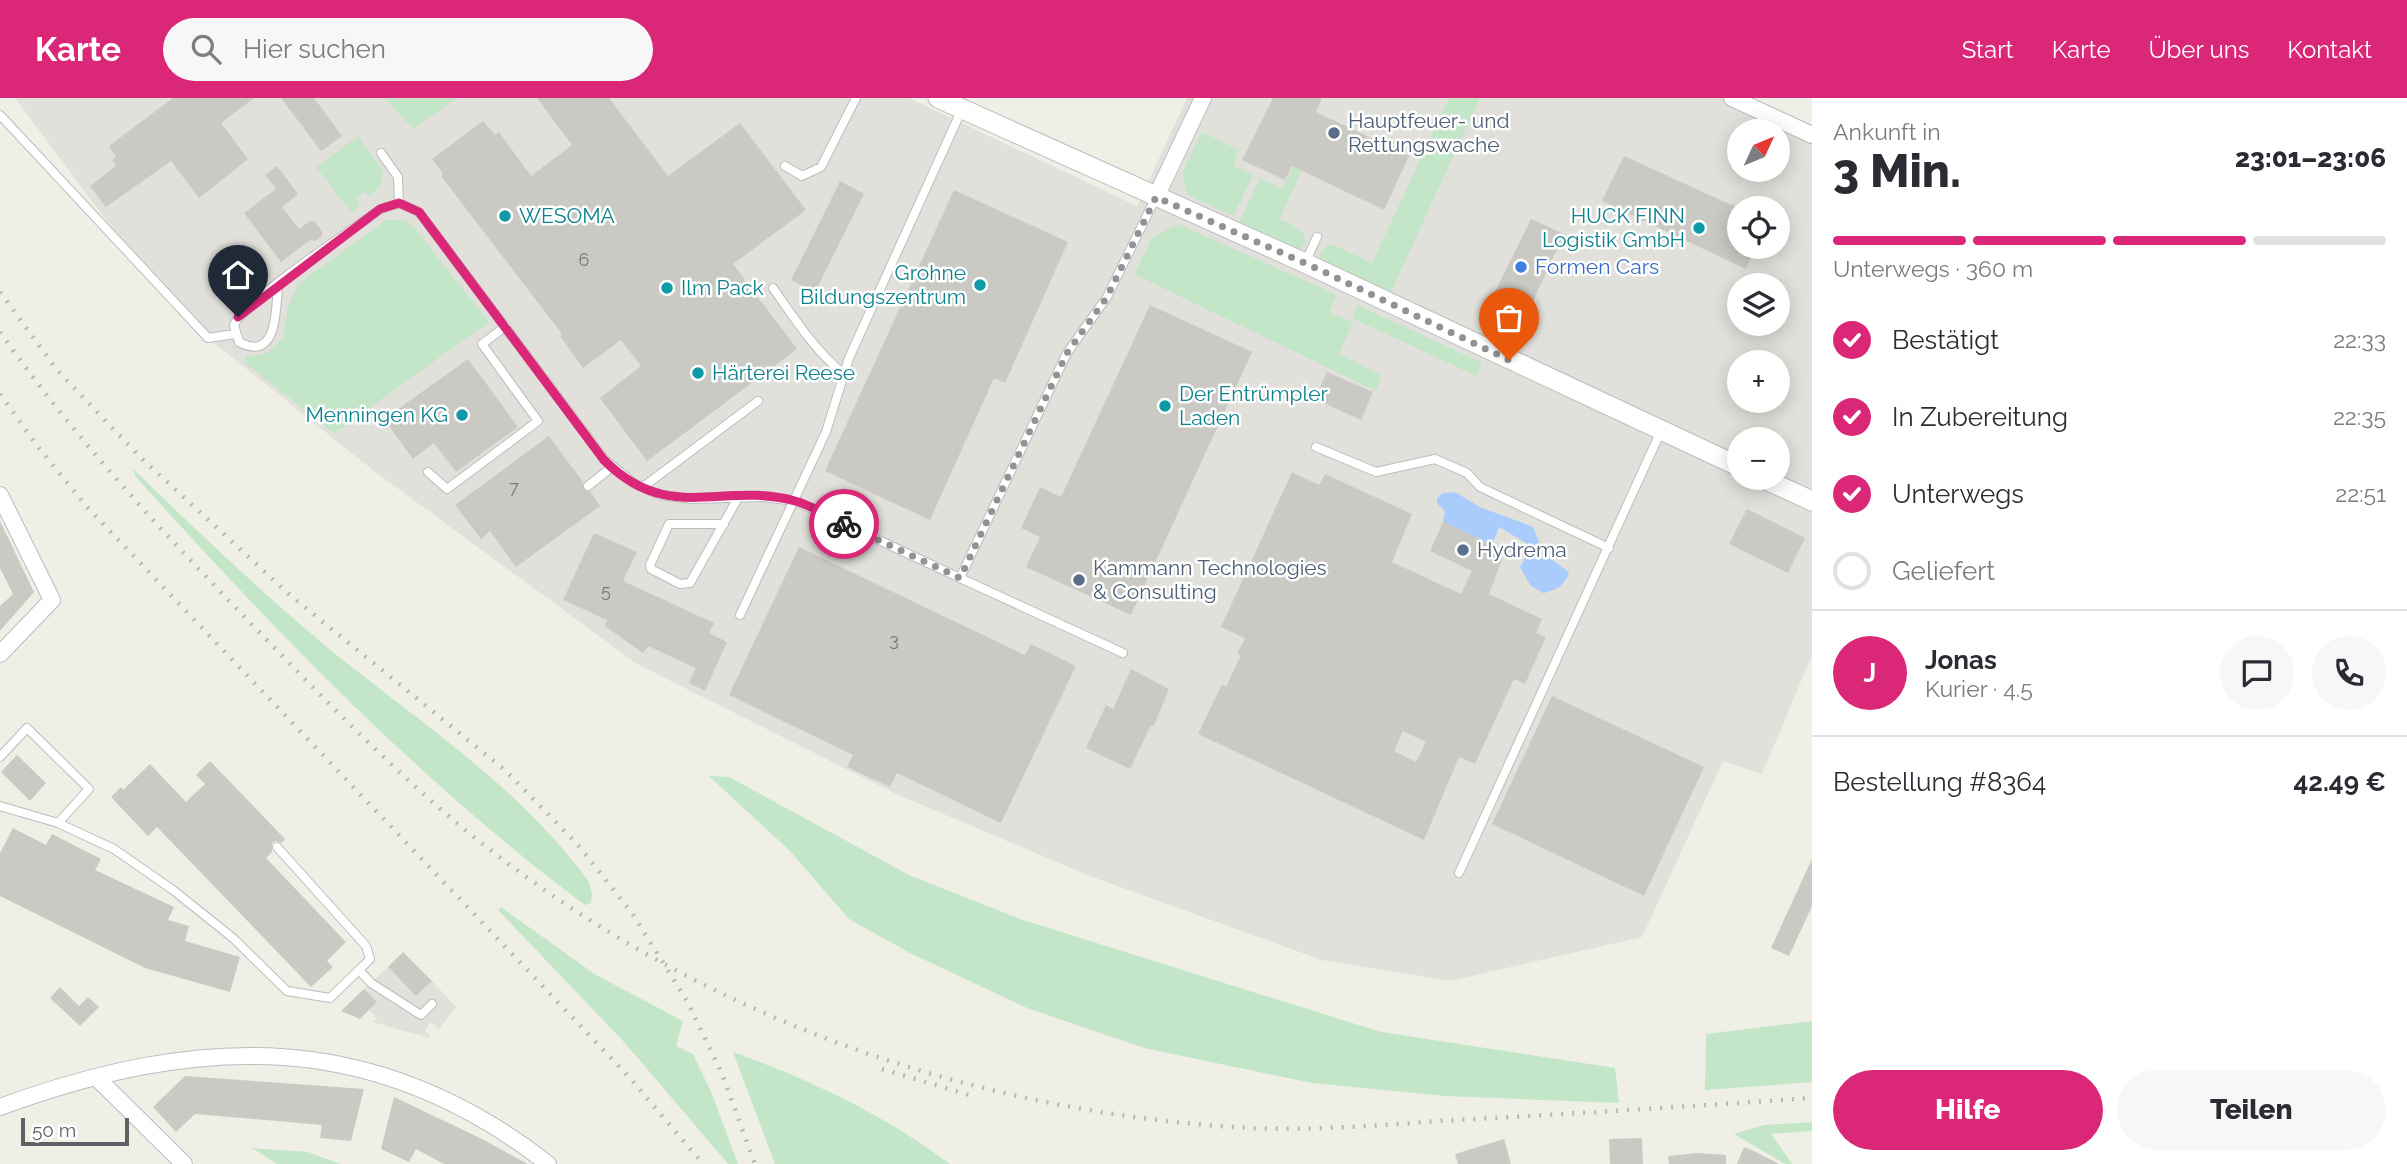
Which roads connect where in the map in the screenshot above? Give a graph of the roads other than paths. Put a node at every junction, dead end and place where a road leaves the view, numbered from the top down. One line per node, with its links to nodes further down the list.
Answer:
1 (856, 98): 9 (lane)
2 (939, 98): 5 (street)
3 (1203, 98): 10 (street)
4 (1732, 98): 7 (street)
5 (962, 109): 10 (street); 18 (lane)
6 (0, 115): 17 (lane)
7 (1812, 135)
8 (381, 153): 11 (lane)
9 (786, 166)
10 (1156, 197): 13 (street); 34 (lane)
11 (399, 203): 14 (lane); 16 (lane)
12 (1317, 237): 13 (lane)
13 (1305, 263): 20 (street)
14 (278, 284): 17 (lane); 17 (lane)
15 (773, 288): 18 (lane)
16 (506, 326): 23 (lane); 24 (lane)
17 (235, 334)
18 (844, 373): 30 (lane)
19 (758, 401): 26 (lane)
20 (1661, 431): 22 (street); 33 (lane)
21 (1316, 447): 33 (lane)
22 (1727, 461)
23 (612, 467): 25 (lane); 26 (lane)
24 (428, 472)
25 (588, 485)
26 (643, 487): 29 (lane)
27 (1788, 490): 31 (street)
28 (0, 495): 37 (street)
29 (738, 498): 30 (lane); 32 (lane)
30 (795, 501): 34 (lane); 35 (lane)
31 (1812, 501)
32 (724, 524): 32 (lane)
33 (1609, 548): 42 (lane)
34 (960, 578): 36 (lane)
35 (740, 615)
36 (1123, 653)
37 (0, 654)
38 (0, 757): 40 (lane)
39 (0, 806): 40 (lane)
40 (58, 823): 43 (lane)
41 (277, 847): 43 (lane)
42 (1459, 873)
43 (359, 970): 44 (lane)
44 (432, 1004)
45 (97, 1079): 46 (street); 47 (street); 48 (street)
46 (0, 1107)
47 (184, 1164)
48 (548, 1164)

